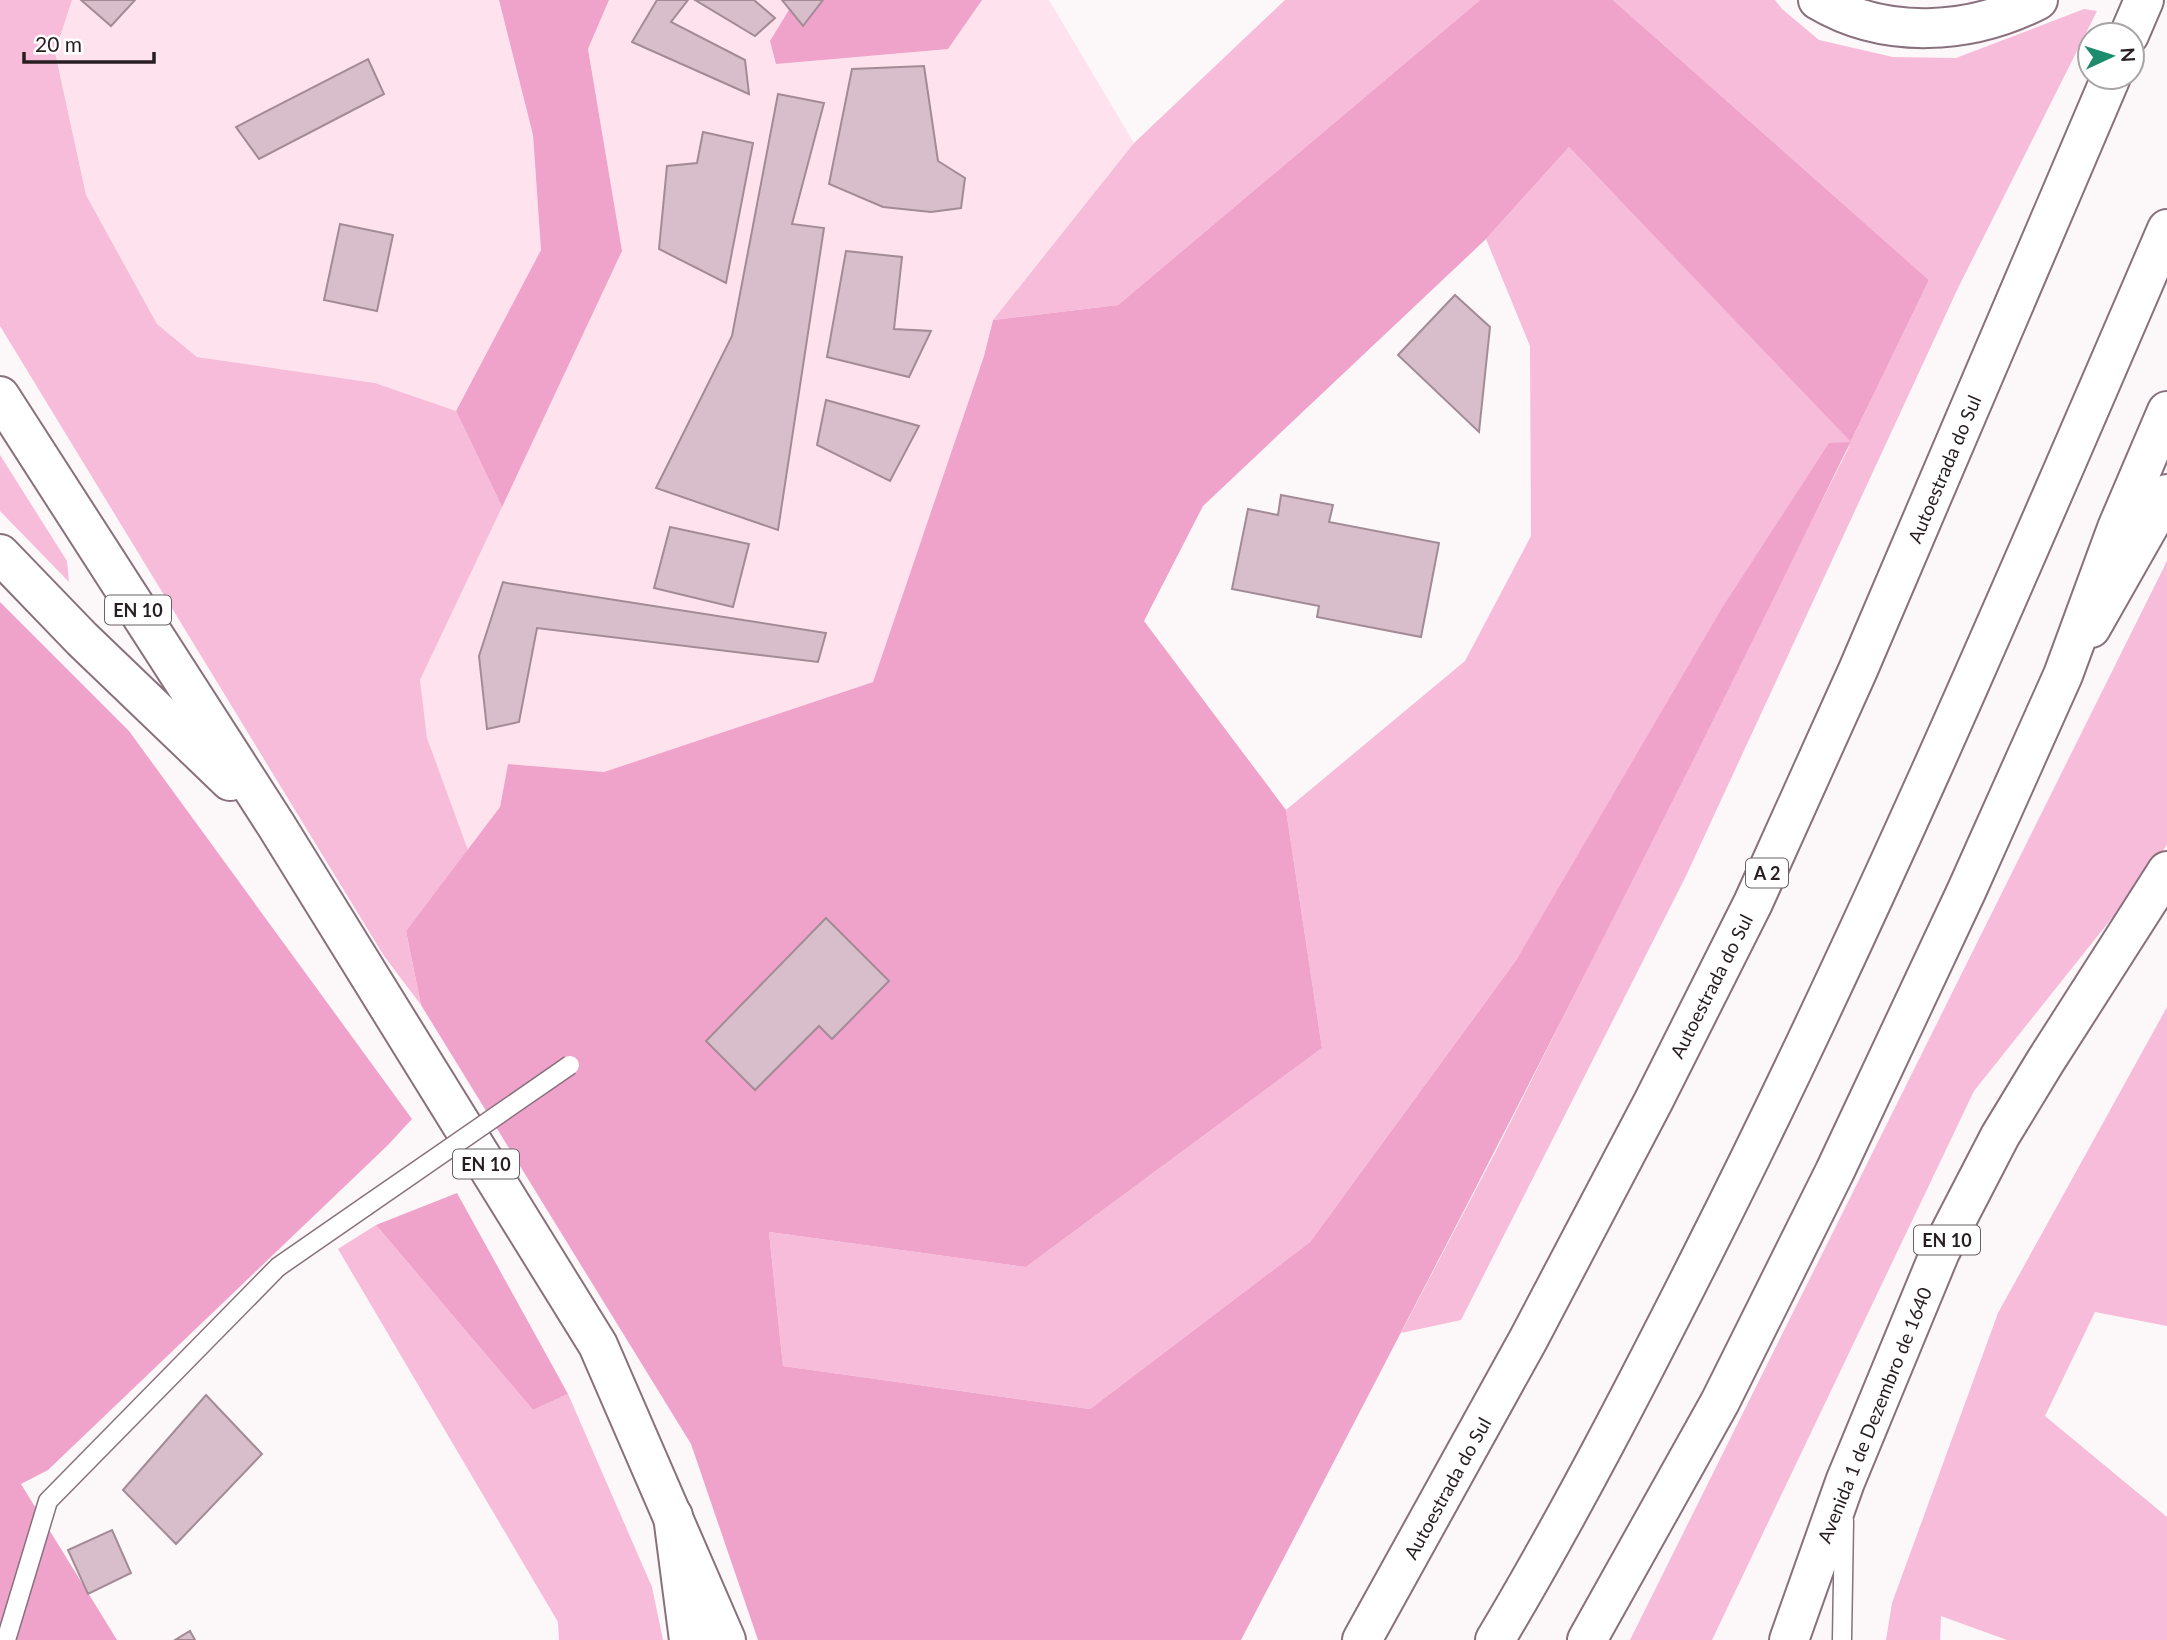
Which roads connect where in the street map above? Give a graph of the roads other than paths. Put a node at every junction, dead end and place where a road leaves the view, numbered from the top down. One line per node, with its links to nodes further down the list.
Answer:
1 (1818, 0): 2 (main road)
2 (2038, 0)
3 (2144, 0): 4 (main road)
4 (2135, 21)
5 (2105, 91): 20 (main road, Autoestrada do Sul / A 2)
6 (2167, 229): 21 (main road)
7 (0, 396): 12 (main road, EN 10)
8 (2167, 411): 11 (main road)
9 (2167, 494): 11 (main road)
10 (0, 554): 12 (main road)
11 (2063, 675): 22 (main road)
12 (276, 825): 16 (main road, EN 10)
13 (2167, 871): 15 (main road, Avenida 1 de Dezembro de 1640 / EN 10)
14 (570, 1065): 17 (lane, bridge)
15 (1845, 1482): 23 (main road, Avenida 1 de Dezembro de 1640 / EN 10); 24 (lane)
16 (673, 1516): 18 (main road); 19 (main road, EN 10)
17 (6, 1640)
18 (689, 1640)
19 (726, 1640)
20 (1362, 1640)
21 (1494, 1640)
22 (1587, 1640)
23 (1789, 1640)
24 (1842, 1640)

